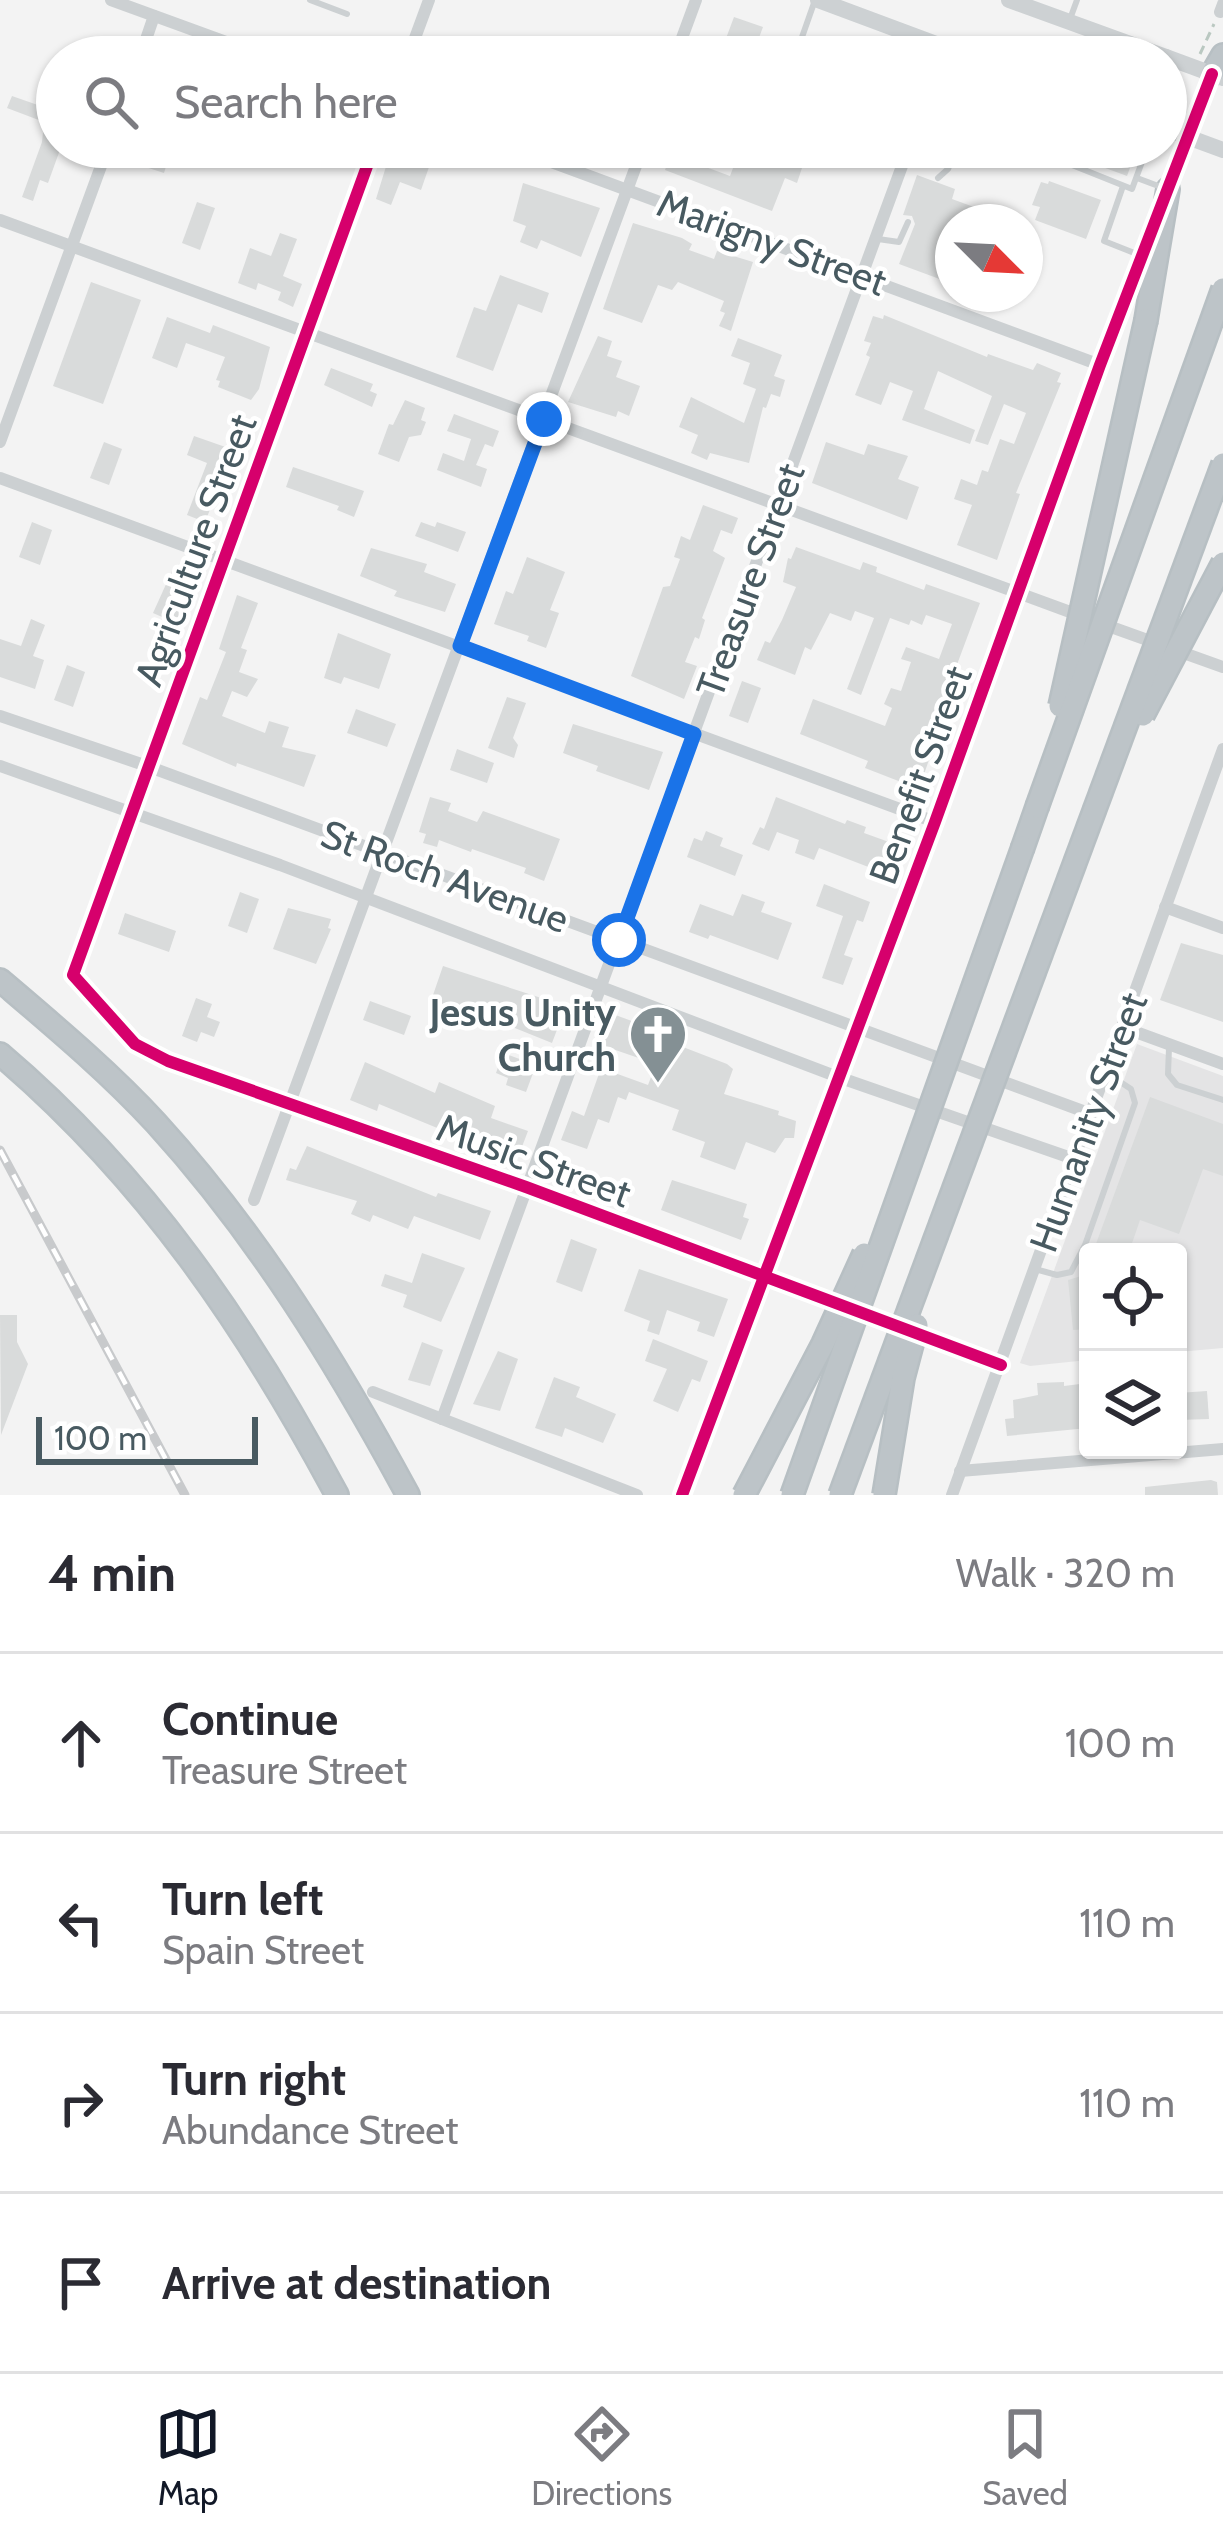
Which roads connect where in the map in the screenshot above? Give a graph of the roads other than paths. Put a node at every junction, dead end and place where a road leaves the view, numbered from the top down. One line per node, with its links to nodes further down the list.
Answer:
1 (111, 0): 9 (street)
2 (310, 0): 8 (lane)
3 (429, 0): 13 (street)
4 (696, 0): 14 (street)
5 (816, 0): 15 (lane); 16 (main road)
6 (1009, 0): 10 (main road)
7 (1076, 0): 10 (lane)
8 (347, 14)
9 (154, 16): 11 (street); 12 (street)
10 (1069, 22): 17 (main road)
11 (147, 36)
12 (209, 36)
13 (416, 36)
14 (683, 36)
15 (803, 36)
16 (904, 36)
17 (1102, 36)
18 (1213, 69): 19 (street, Benefit Street)
19 (1188, 137): 20 (main road)
20 (1223, 150)
21 (101, 168): 38 (street)
22 (366, 168): 42 (street, Agriculture Street)
23 (568, 168): 34 (street, Marigny Street)
24 (635, 168): 34 (street)
25 (901, 168): 37 (street, Treasure Street)
26 (948, 168): 30 (lane)
27 (1079, 168): 32 (lane)
28 (1140, 168): 31 (lane)
29 (1176, 168): 33 (street, Benefit Street)
30 (938, 178)
31 (1136, 178): 32 (lane); 33 (lane)
32 (1124, 186): 39 (lane)
33 (1168, 189): 39 (street, Benefit Street); 60 (highway, bridge)
34 (627, 190): 40 (street, Marigny Street); 44 (street)
35 (0, 220): 38 (street)
36 (908, 222): 37 (lane)
37 (876, 238): 40 (street, Treasure Street)
38 (73, 247): 42 (street); 45 (street)
39 (1142, 256): 43 (street, Benefit Street)
40 (862, 274): 43 (street, Marigny Street); 48 (street, Treasure Street)
41 (1223, 289): 60 (highway, bridge)
42 (306, 334): 44 (street); 49 (street, Agriculture Street)
43 (1100, 365): 51 (street, Benefit Street)
44 (544, 419): 48 (street); 52 (street)
45 (0, 442)
46 (1223, 464): 59 (highway, bridge)
47 (0, 478): 49 (street)
48 (779, 503): 51 (street); 55 (street, Treasure Street)
49 (224, 562): 52 (street); 58 (street, Agriculture Street)
50 (1223, 563): 59 (highway, bridge)
51 (1018, 593): 53 (street); 62 (street, Benefit Street)
52 (460, 646): 55 (street); 63 (street)
53 (1223, 667)
54 (0, 716): 58 (street, St Roch Avenue)
55 (694, 734): 62 (street); 67 (street, Treasure Street)
56 (1223, 749): 65 (street, Humanity Street)
57 (0, 766): 61 (street, St Roch Avenue)
58 (147, 766): 61 (street, Agriculture Street); 63 (street, St Roch Avenue)
59 (1103, 790): 79 (highway, bridge)
60 (1037, 807): 82 (highway, bridge)
61 (130, 813): 64 (street, St Roch Avenue); 68 (street, Agriculture Street)
62 (935, 822): 72 (street, Benefit Street)
63 (383, 853): 64 (street); 67 (street, St Roch Avenue)
64 (367, 897): 70 (street, St Roch Avenue); 80 (street)
65 (1165, 908): 66 (street); 71 (street, Humanity Street)
66 (1223, 928)
67 (619, 940): 70 (street, Treasure Street); 72 (street, St Roch Avenue)
68 (73, 975): 80 (street, Music Street)
69 (0, 980): 94 (highway)
70 (602, 985): 77 (street, St Roch Avenue); 84 (street, Treasure Street)
71 (1122, 1027): 73 (street); 76 (street, Humanity Street)
72 (857, 1030): 77 (street, Benefit Street); 81 (street, St Roch Avenue)
73 (1170, 1045): 75 (street); 78 (lane)
74 (0, 1054): 93 (highway)
75 (1223, 1064)
76 (1106, 1073): 81 (street, Humanity Street); 86 (lane)
77 (838, 1077): 83 (street, St Roch Avenue); 87 (street, Benefit Street)
78 (1223, 1100)
79 (987, 1103): 99 (highway, bridge); 100 (highway, bridge)
80 (288, 1104): 84 (street, Music Street); 85 (street)
81 (1091, 1114): 83 (street, Humanity Street)
82 (920, 1134): 97 (highway, bridge); 98 (highway, bridge)
83 (1074, 1160): 86 (street, Humanity Street)
84 (526, 1187): 87 (street, Music Street); 90 (street, Treasure Street)
85 (254, 1200)
86 (1035, 1269): 88 (street, Humanity Street)
87 (761, 1277): 88 (street, Music Street); 96 (street, Benefit Street)
88 (1000, 1365): 92 (street, Humanity Street)
89 (373, 1392): 90 (street)
90 (442, 1419): 95 (street)
91 (1223, 1450): 92 (street)
92 (960, 1471): 101 (street, Humanity Street)
93 (338, 1495)
94 (408, 1495)
95 (637, 1495)
96 (682, 1495)
97 (744, 1495)
98 (792, 1495)
99 (840, 1495)
100 (884, 1495)
101 (952, 1495)

